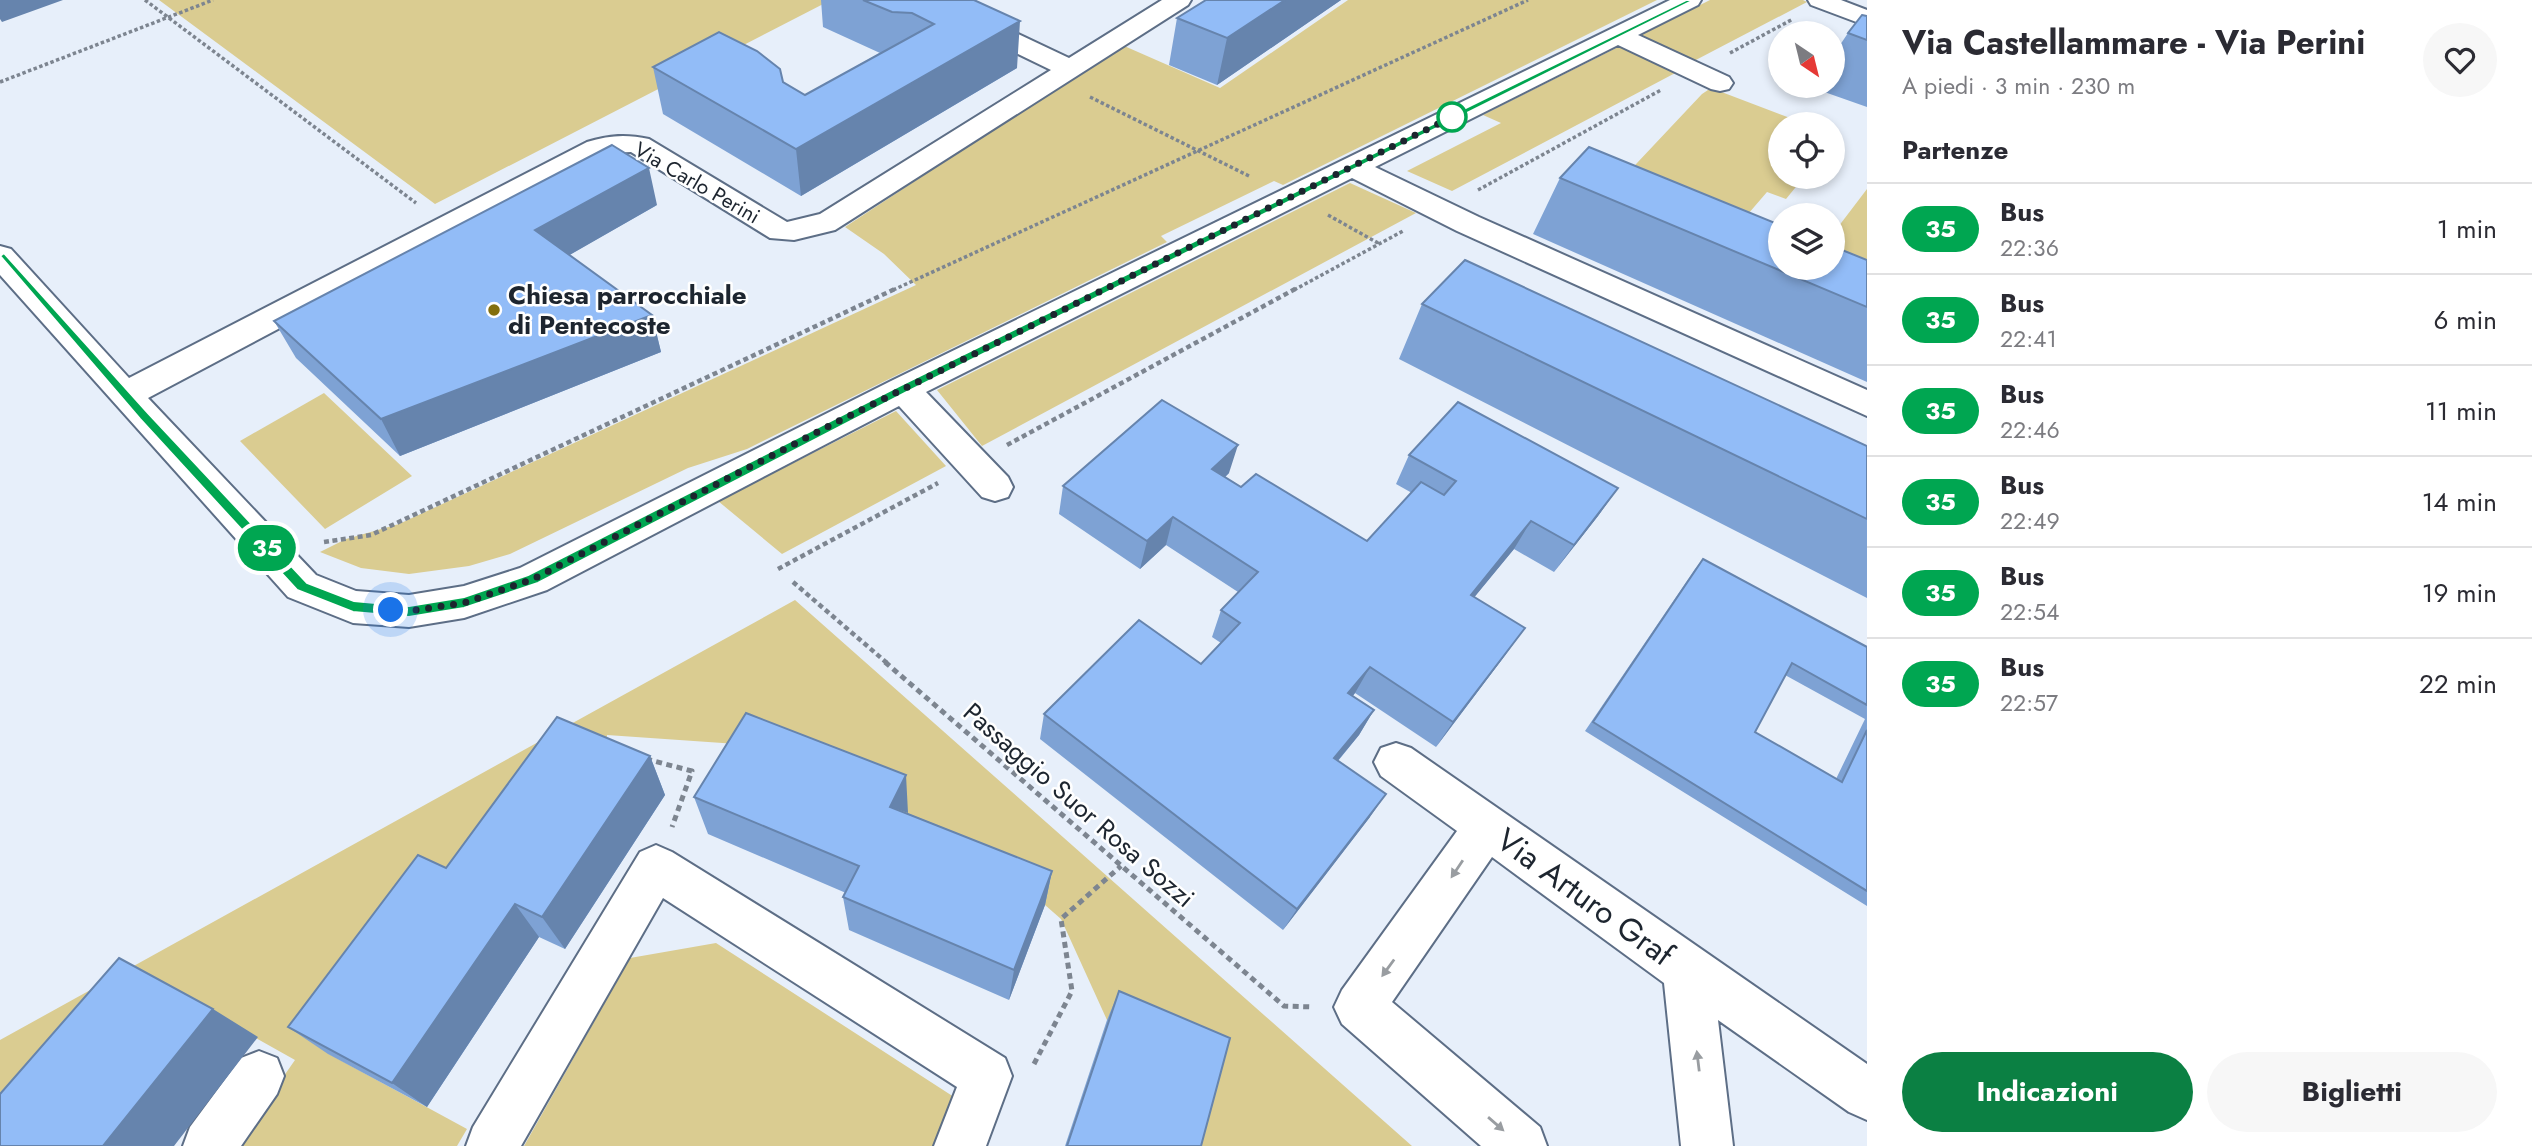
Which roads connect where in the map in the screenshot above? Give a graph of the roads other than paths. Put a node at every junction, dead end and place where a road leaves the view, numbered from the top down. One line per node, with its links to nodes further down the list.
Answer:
1 (926, 0): 7 (street)
2 (1180, 0): 7 (street, Via Carlo Perini)
3 (1689, 0): 6 (street)
4 (1820, 0): 5 (street)
5 (1858, 15)
6 (1618, 35): 8 (street); 9 (street)
7 (1076, 81): 14 (street, Via Carlo Perini)
8 (1720, 83)
9 (1352, 167): 10 (street); 13 (street)
10 (1509, 243): 12 (street); 15 (street)
11 (0, 256): 14 (street)
12 (1480, 270)
13 (903, 389): 14 (street); 16 (street)
14 (125, 396)
15 (1867, 404)
16 (995, 487)
17 (1396, 762): 18 (street)
18 (1487, 826): 19 (street, Via Arturo Graf); 25 (street, Via Arturo Graf, one-way to 25)
19 (1687, 970): 21 (street); 26 (street, Via Arturo Graf, one-way to 19)
20 (259, 1076): 22 (street)
21 (1867, 1094)
22 (209, 1146)
23 (492, 1146): 24 (street)
24 (960, 1146)
25 (1521, 1146)
26 (1707, 1146)

